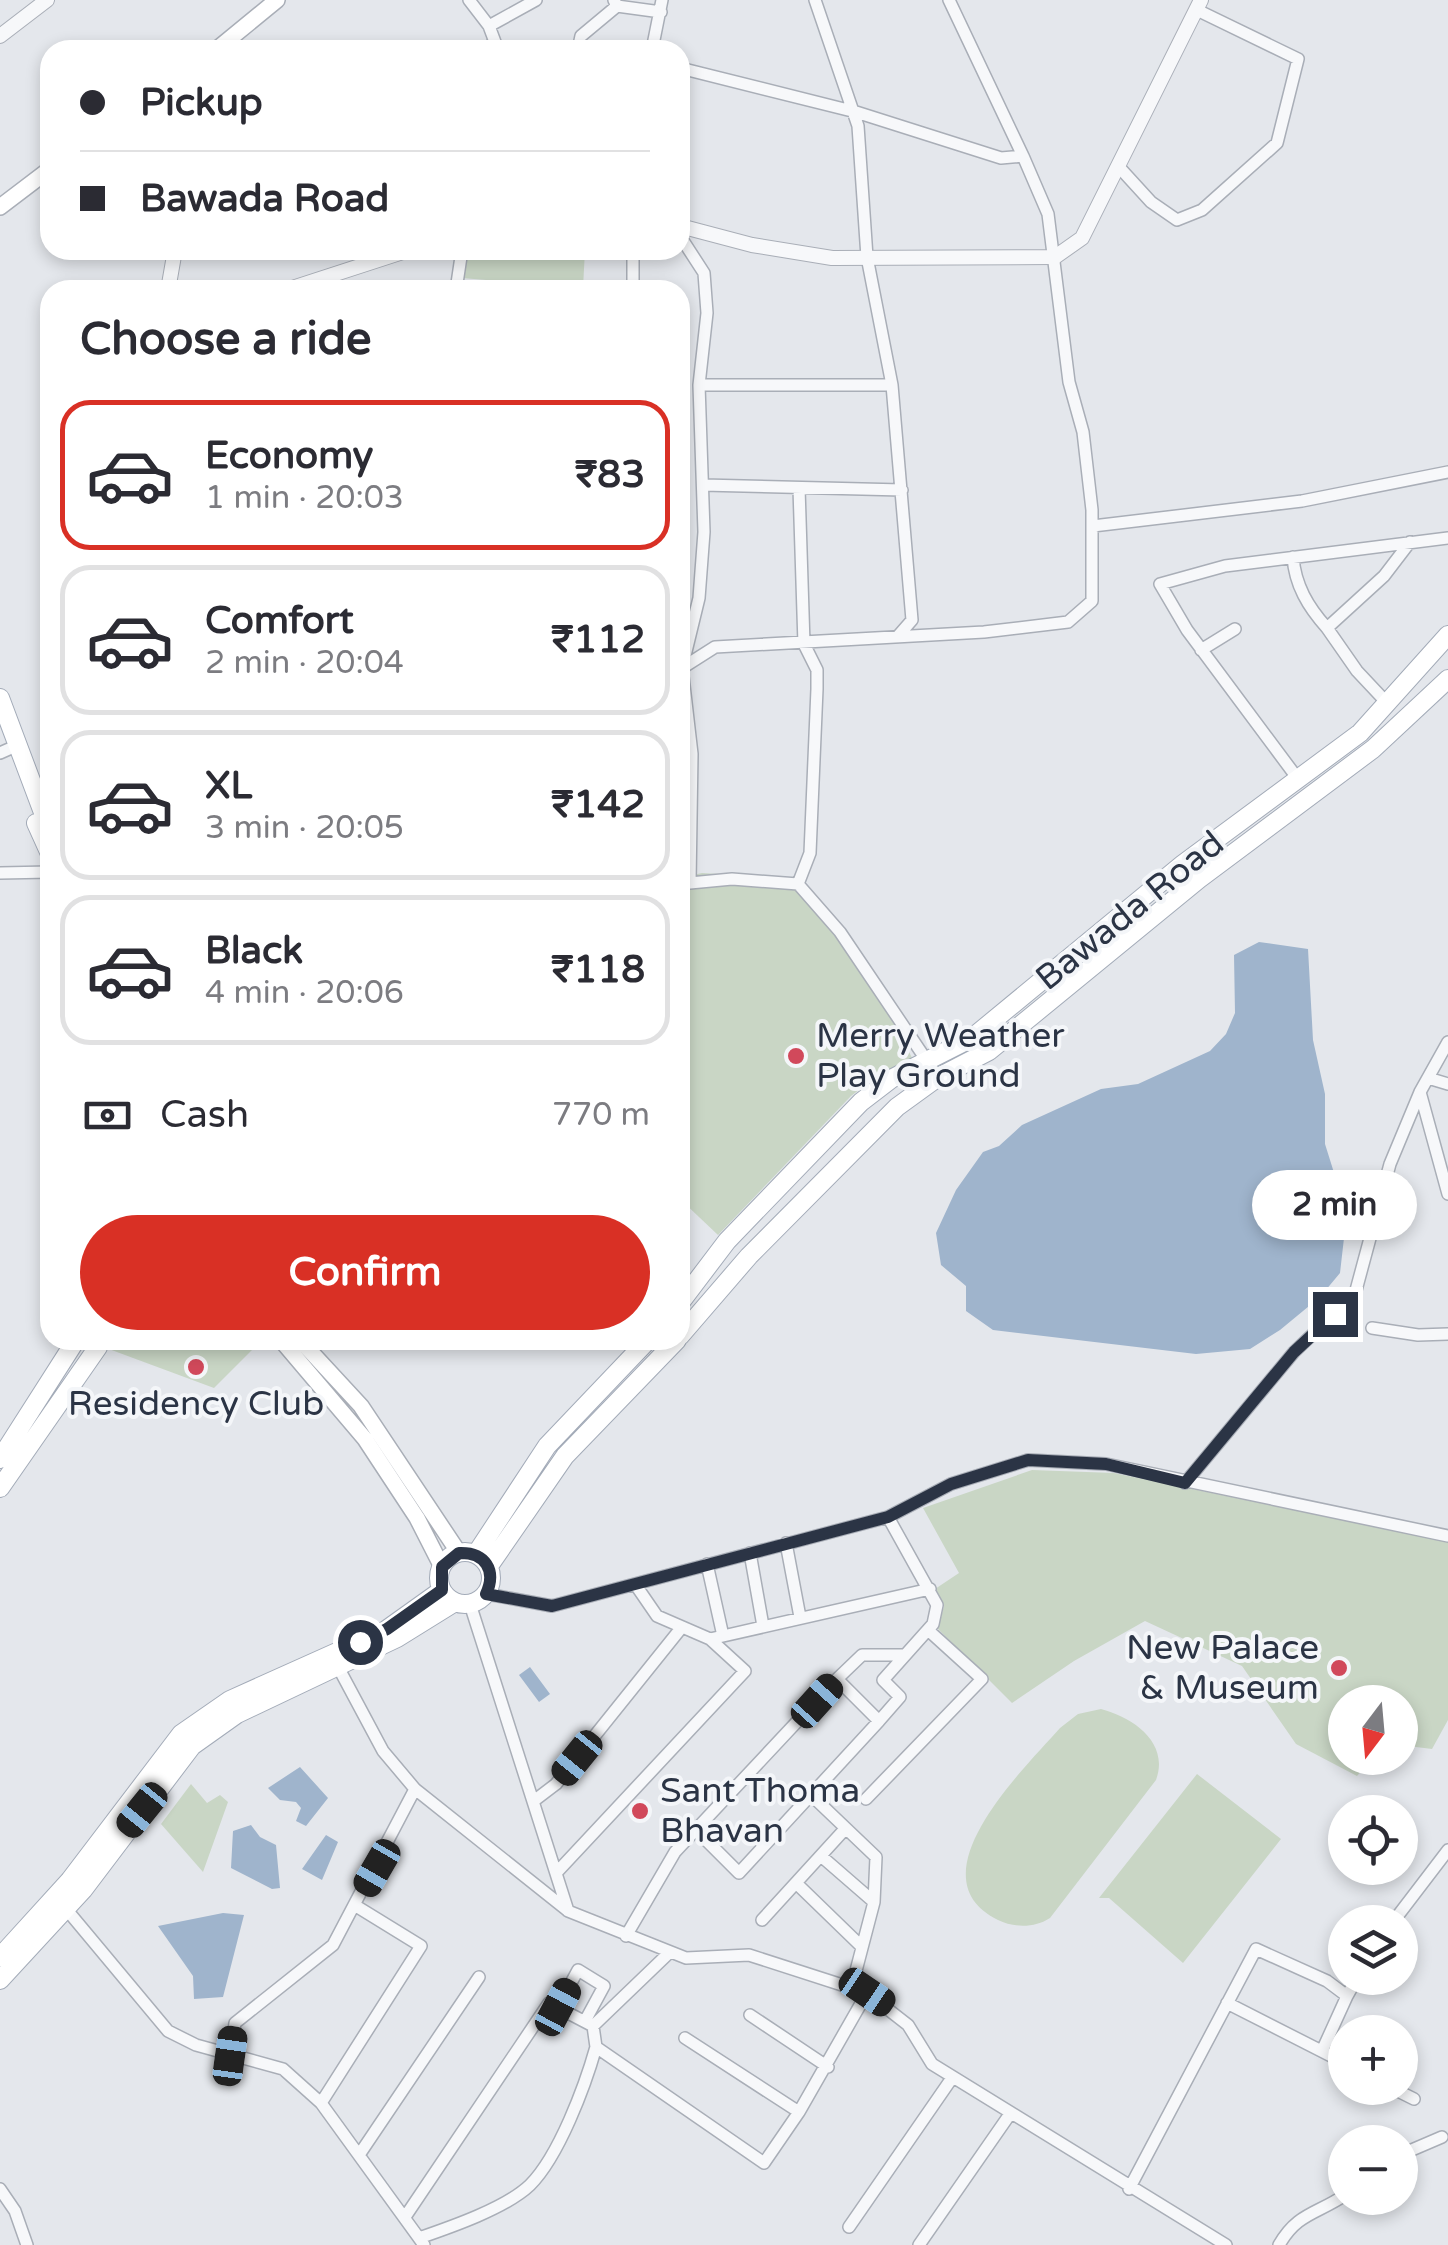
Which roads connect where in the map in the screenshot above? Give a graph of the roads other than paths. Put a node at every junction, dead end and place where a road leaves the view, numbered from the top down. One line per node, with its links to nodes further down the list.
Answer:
1 (47, 0): 12 (street)
2 (265, 0): 13 (main road)
3 (277, 0): 14 (main road)
4 (469, 0): 11 (street)
5 (536, 0): 11 (street)
6 (816, 0): 19 (street)
7 (949, 0): 20 (street)
8 (615, 3): 10 (street); 16 (street)
9 (1199, 5): 21 (street); 21 (street)
10 (661, 6): 17 (street)
11 (490, 26): 15 (street)
12 (0, 36)
13 (217, 40)
14 (228, 40)
15 (494, 40)
16 (580, 40)
17 (654, 40)
18 (690, 70): 19 (street)
19 (856, 112): 20 (street); 28 (street)
20 (1023, 156): 29 (street)
21 (1119, 167): 29 (street)
22 (40, 177): 24 (main road)
23 (40, 189): 25 (main road)
24 (0, 207)
25 (0, 219)
26 (690, 228): 28 (street)
27 (690, 244): 32 (street)
28 (866, 257): 29 (street); 33 (street)
29 (1055, 257): 38 (street)
30 (378, 260): 31 (street)
31 (317, 280)
32 (699, 385): 33 (street); 35 (street)
33 (892, 385): 37 (street)
34 (1448, 472): 38 (street)
35 (703, 485): 36 (street); 44 (street)
36 (799, 488): 37 (street); 47 (street)
37 (902, 490): 46 (street)
38 (1093, 526): 46 (street)
39 (1448, 538): 40 (street)
40 (1410, 542): 41 (street); 42 (street)
41 (1292, 556): 42 (street); 48 (street)
42 (1327, 628): 52 (street)
43 (1235, 629): 48 (street)
44 (690, 633)
45 (1448, 635): 52 (main road, Bawada Road)
46 (898, 636): 47 (street)
47 (804, 644): 49 (street); 62 (street)
48 (1201, 650): 56 (street)
49 (690, 662)
50 (1448, 679): 64 (main road)
51 (0, 698): 57 (main road)
52 (1388, 704): 56 (main road, Bawada Road)
53 (0, 724): 55 (main road)
54 (690, 738): 61 (street)
55 (5, 751): 58 (main road)
56 (1298, 780): 64 (main road, Bawada Road)
57 (40, 804)
58 (40, 831)
59 (0, 873): 60 (street)
60 (40, 874)
61 (690, 883): 62 (street)
62 (798, 884): 64 (street)
63 (1448, 1042): 65 (street)
64 (933, 1070): 69 (main road, Bawada Road); 70 (main road)
65 (1428, 1078): 66 (street); 67 (street)
66 (1448, 1084)
67 (1420, 1092): 68 (street); 80 (street)
68 (1448, 1194)
69 (690, 1290)
70 (690, 1324)
71 (1372, 1328): 72 (street)
72 (1448, 1334)
73 (70, 1350): 79 (main road)
74 (96, 1350): 81 (main road)
75 (289, 1350): 88 (main road)
76 (309, 1350): 86 (main road)
77 (638, 1350): 86 (main road)
78 (667, 1350): 86 (main road)
79 (0, 1460)
80 (1185, 1483): 82 (street); 83 (street)
81 (0, 1488)
82 (888, 1517): 84 (street); 90 (street)
83 (1448, 1536)
84 (786, 1543): 85 (street); 92 (street)
85 (750, 1553): 87 (street); 94 (street)
86 (475, 1558): 88 (main road); 91 (main road)
87 (707, 1564): 89 (street); 96 (street)
88 (442, 1567): 91 (main road)
89 (635, 1584): 91 (street); 93 (street)
90 (930, 1589): 92 (street); 95 (street)
91 (464, 1598): 98 (main road); 104 (street); 120 (main road)
92 (800, 1617): 94 (street)
93 (682, 1626): 96 (street); 104 (street)
94 (763, 1626): 96 (street)
95 (928, 1630): 97 (street); 103 (street)
96 (716, 1637): 109 (street)
97 (903, 1655): 99 (street); 100 (street)
98 (338, 1665): 101 (street); 114 (main road)
99 (837, 1679): 100 (street); 106 (street)
100 (879, 1721): 102 (street)
101 (415, 1789): 113 (street); 115 (street)
102 (810, 1794): 105 (street); 106 (street)
103 (866, 1798)
104 (535, 1800): 109 (street)
105 (845, 1829): 108 (street); 111 (street)
106 (696, 1830): 117 (street)
107 (1448, 1850): 112 (street)
108 (821, 1856): 110 (street); 111 (street)
109 (558, 1871): 115 (street)
110 (796, 1883): 116 (street); 118 (street)
111 (874, 1902): 118 (street)
112 (1406, 1905)
113 (356, 1906): 134 (street); 137 (street)
114 (67, 1910): 122 (main road); 134 (street)
115 (568, 1911): 117 (street)
116 (762, 1920)
117 (626, 1936): 119 (street)
118 (862, 1948): 123 (street)
119 (670, 1952): 123 (street); 129 (street)
120 (0, 1957)
121 (479, 1977): 142 (street)
122 (0, 1980)
123 (852, 1986): 124 (street)
124 (867, 1992): 135 (street); 136 (street)
125 (1347, 1996): 126 (street); 132 (street)
126 (1227, 2003): 132 (street); 143 (street)
127 (558, 2007): 129 (street); 129 (street); 146 (street)
128 (750, 2015): 135 (street)
129 (589, 2024): 131 (street)
130 (686, 2038): 138 (street)
131 (596, 2047): 138 (street); 148 (street)
132 (1322, 2051): 133 (street)
133 (1328, 2054)
134 (230, 2056): 137 (street)
135 (828, 2067): 138 (street)
136 (952, 2078): 139 (street); 147 (street)
137 (321, 2104): 142 (street)
138 (798, 2112)
139 (1010, 2114): 143 (street); 150 (street)
140 (1442, 2138): 141 (street)
141 (1418, 2147)
142 (359, 2155): 146 (street)
143 (1129, 2189): 151 (street)
144 (0, 2190): 149 (street)
145 (1328, 2207): 152 (street)
146 (404, 2217): 148 (street)
147 (849, 2228)
148 (421, 2242)
149 (27, 2245)
150 (918, 2245)
151 (1226, 2245)
152 (1279, 2245)

